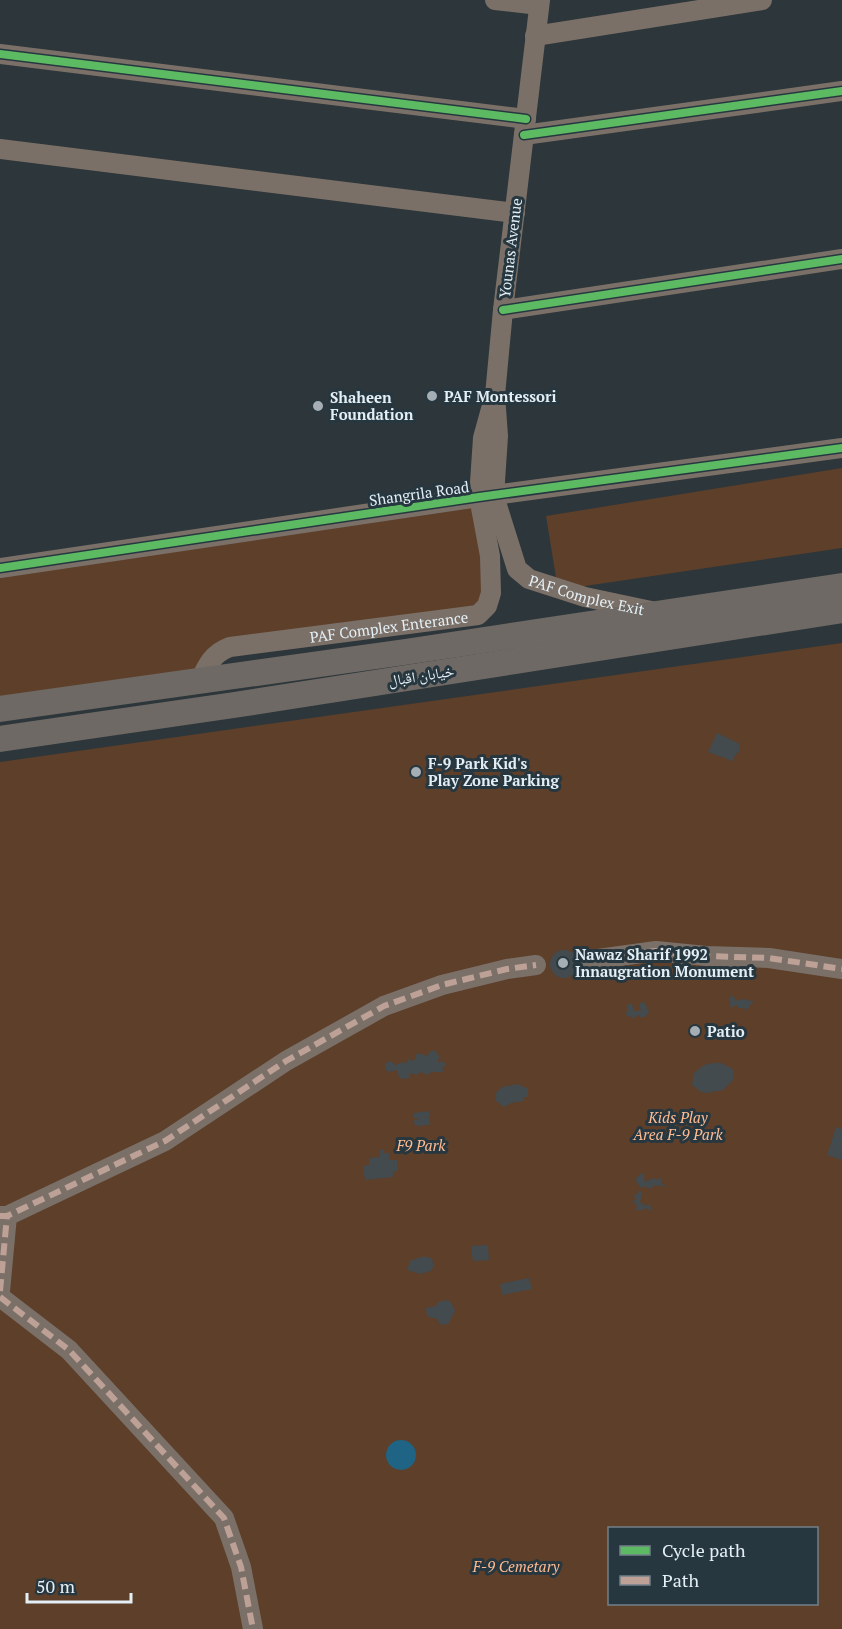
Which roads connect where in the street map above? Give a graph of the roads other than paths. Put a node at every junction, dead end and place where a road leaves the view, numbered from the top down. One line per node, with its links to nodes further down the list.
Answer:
1 (495, 0): 3 (street)
2 (762, 0): 4 (street)
3 (539, 3): 4 (street, Younas Avenue)
4 (536, 36): 7 (street, Younas Avenue)
5 (0, 54): 7 (street)
6 (842, 91): 7 (street)
7 (525, 127): 9 (street, Younas Avenue)
8 (0, 149): 9 (street)
9 (514, 213): 11 (street, Younas Avenue)
10 (842, 259): 11 (street)
11 (503, 310): 12 (street, Younas Avenue)
12 (495, 395): 14 (street, PAF Complex Enterance)
13 (842, 448): 14 (street, Shangrila Road)
14 (487, 497): 15 (street, Shangrila Road); 18 (street, PAF Complex Exit); 19 (street, PAF Complex Enterance)
15 (0, 567)
16 (842, 586): 18 (main road, خیابان اقبال)
17 (842, 610): 21 (main road, خیابان اقبال)
18 (664, 614): 19 (main road, خیابان اقبال)
19 (200, 681): 20 (main road, خیابان اقبال)
20 (0, 709)
21 (0, 739)
22 (591, 960): 24 (street)
23 (536, 965): 25 (street)
24 (842, 969)
25 (3, 1216): 26 (street)
26 (0, 1291)
27 (0, 1297): 28 (street)
28 (253, 1629)

